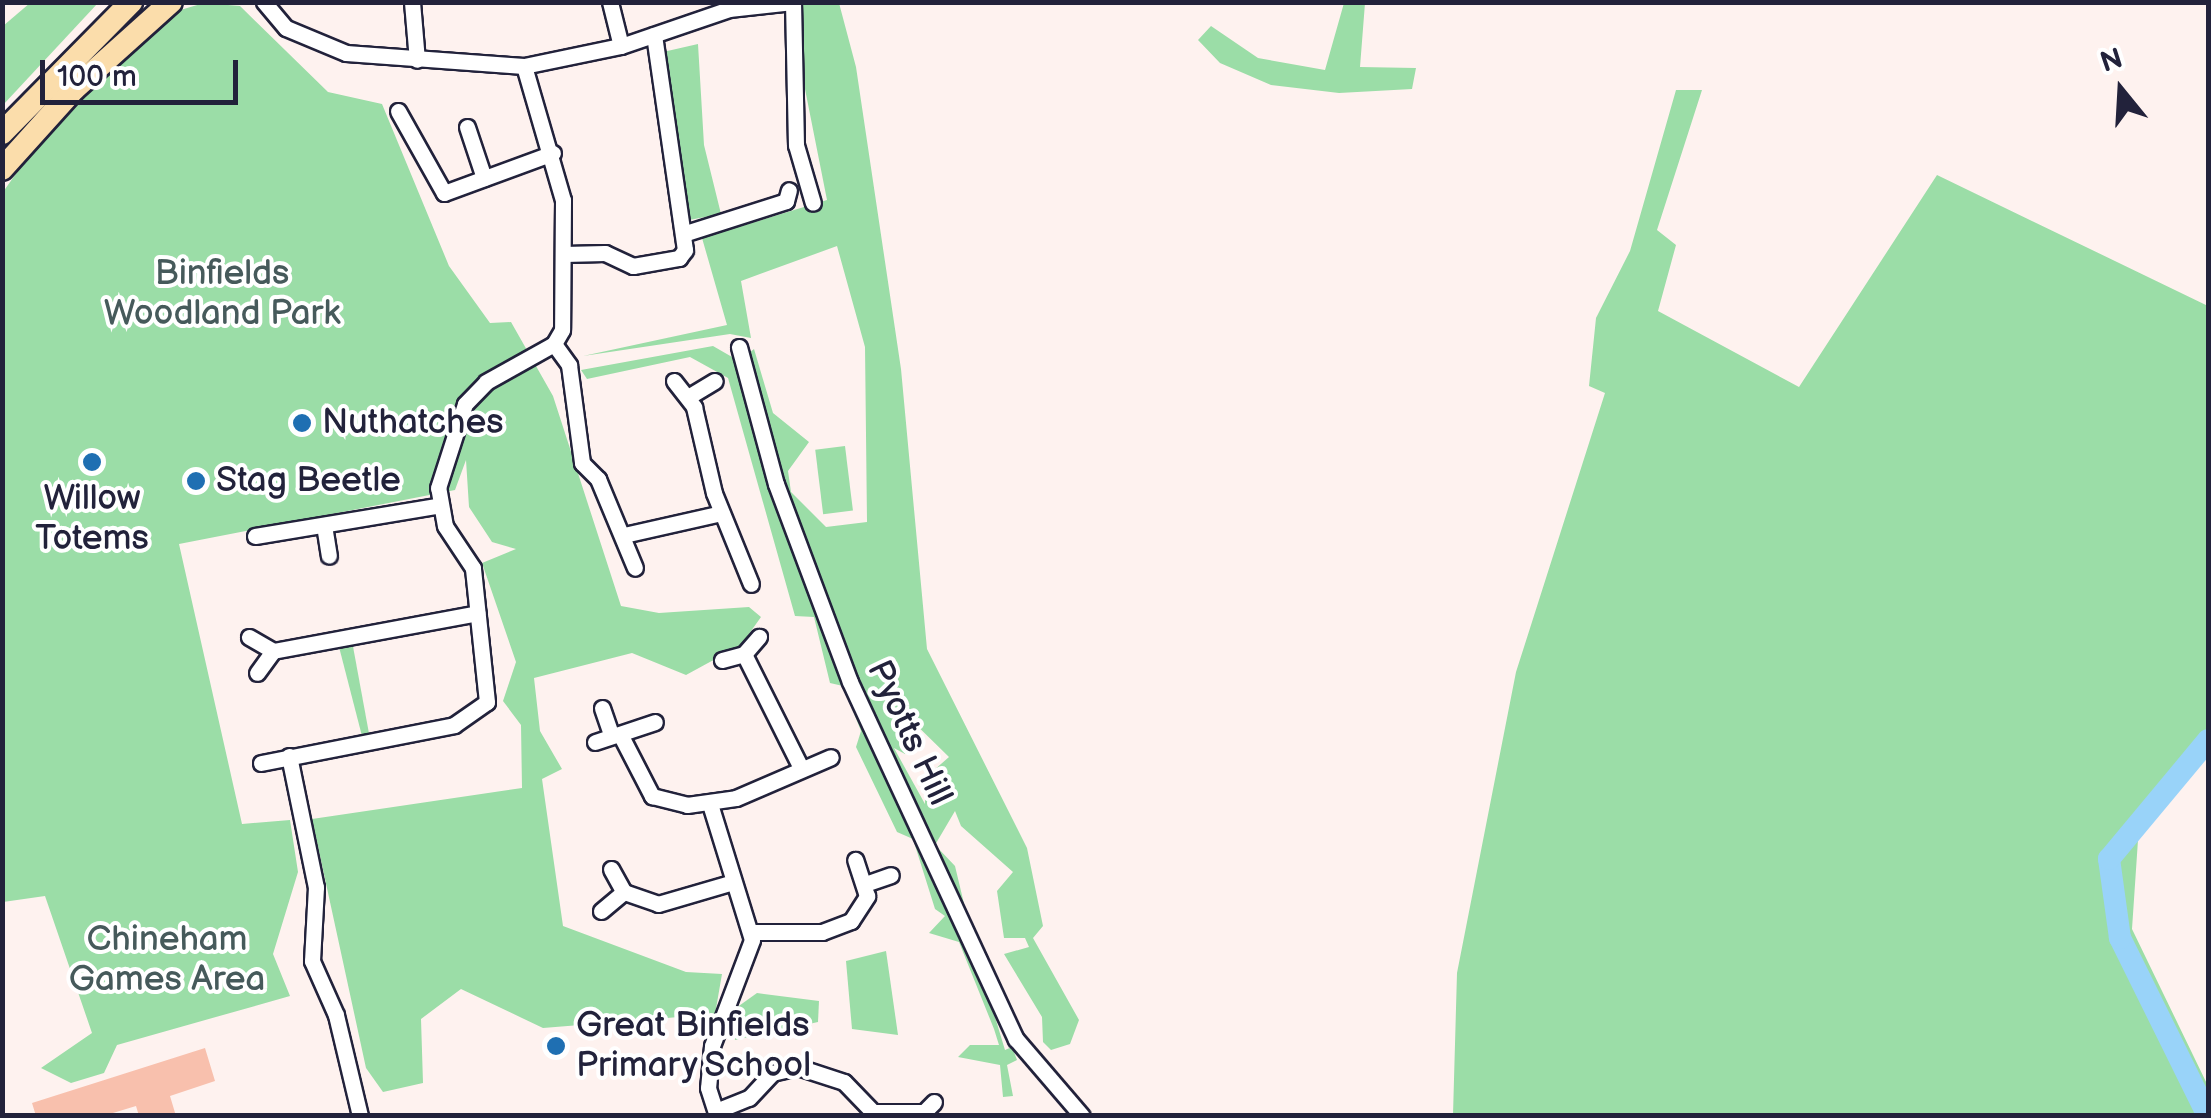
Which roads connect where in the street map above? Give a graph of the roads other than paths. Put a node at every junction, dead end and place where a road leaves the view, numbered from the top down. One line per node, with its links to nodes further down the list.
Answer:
1 (128, 2): 7 (highway)
2 (150, 2): 7 (highway)
3 (171, 2): 16 (highway)
4 (264, 2): 10 (street)
5 (412, 2): 10 (street)
6 (610, 2): 9 (street)
7 (106, 26): 14 (highway)
8 (654, 36): 9 (street); 18 (street); 20 (street)
9 (621, 46): 11 (street)
10 (417, 60): 11 (street)
11 (524, 66): 15 (street)
12 (398, 112): 17 (street)
13 (468, 128): 17 (street)
14 (2, 133)
15 (553, 152): 17 (street); 21 (street)
16 (2, 169)
17 (484, 178)
18 (808, 184): 19 (street); 20 (street)
19 (813, 203)
20 (686, 233): 21 (street)
21 (564, 254): 22 (street)
22 (554, 344): 27 (street); 30 (street)
23 (739, 347): 62 (street, Pyotts Hill)
24 (715, 381): 26 (street)
25 (674, 382): 26 (street)
26 (688, 397): 28 (street)
27 (437, 506): 29 (street); 35 (street)
28 (722, 513): 30 (street); 34 (street)
29 (324, 525): 31 (street); 32 (street)
30 (624, 535): 33 (street)
31 (255, 536)
32 (329, 556)
33 (635, 568)
34 (751, 584)
35 (478, 613): 38 (street); 46 (street)
36 (249, 637): 38 (street)
37 (759, 637): 39 (street)
38 (273, 651): 41 (street)
39 (744, 654): 40 (street); 49 (street)
40 (722, 660)
41 (257, 673)
42 (602, 708): 44 (street)
43 (655, 722): 44 (street)
44 (616, 735): 45 (street); 50 (street)
45 (595, 742)
46 (290, 756): 48 (street); 61 (street)
47 (831, 757): 49 (street)
48 (261, 763)
49 (802, 768): 50 (street)
50 (710, 804): 54 (street)
51 (855, 860): 55 (street)
52 (611, 870): 56 (street)
53 (891, 875): 55 (street)
54 (733, 882): 56 (street); 58 (street)
55 (868, 883): 58 (street)
56 (624, 892): 57 (street)
57 (601, 911)
58 (752, 932): 60 (street)
59 (928, 1110): 60 (street)
60 (717, 1113)
61 (360, 1116)
62 (1082, 1116)

